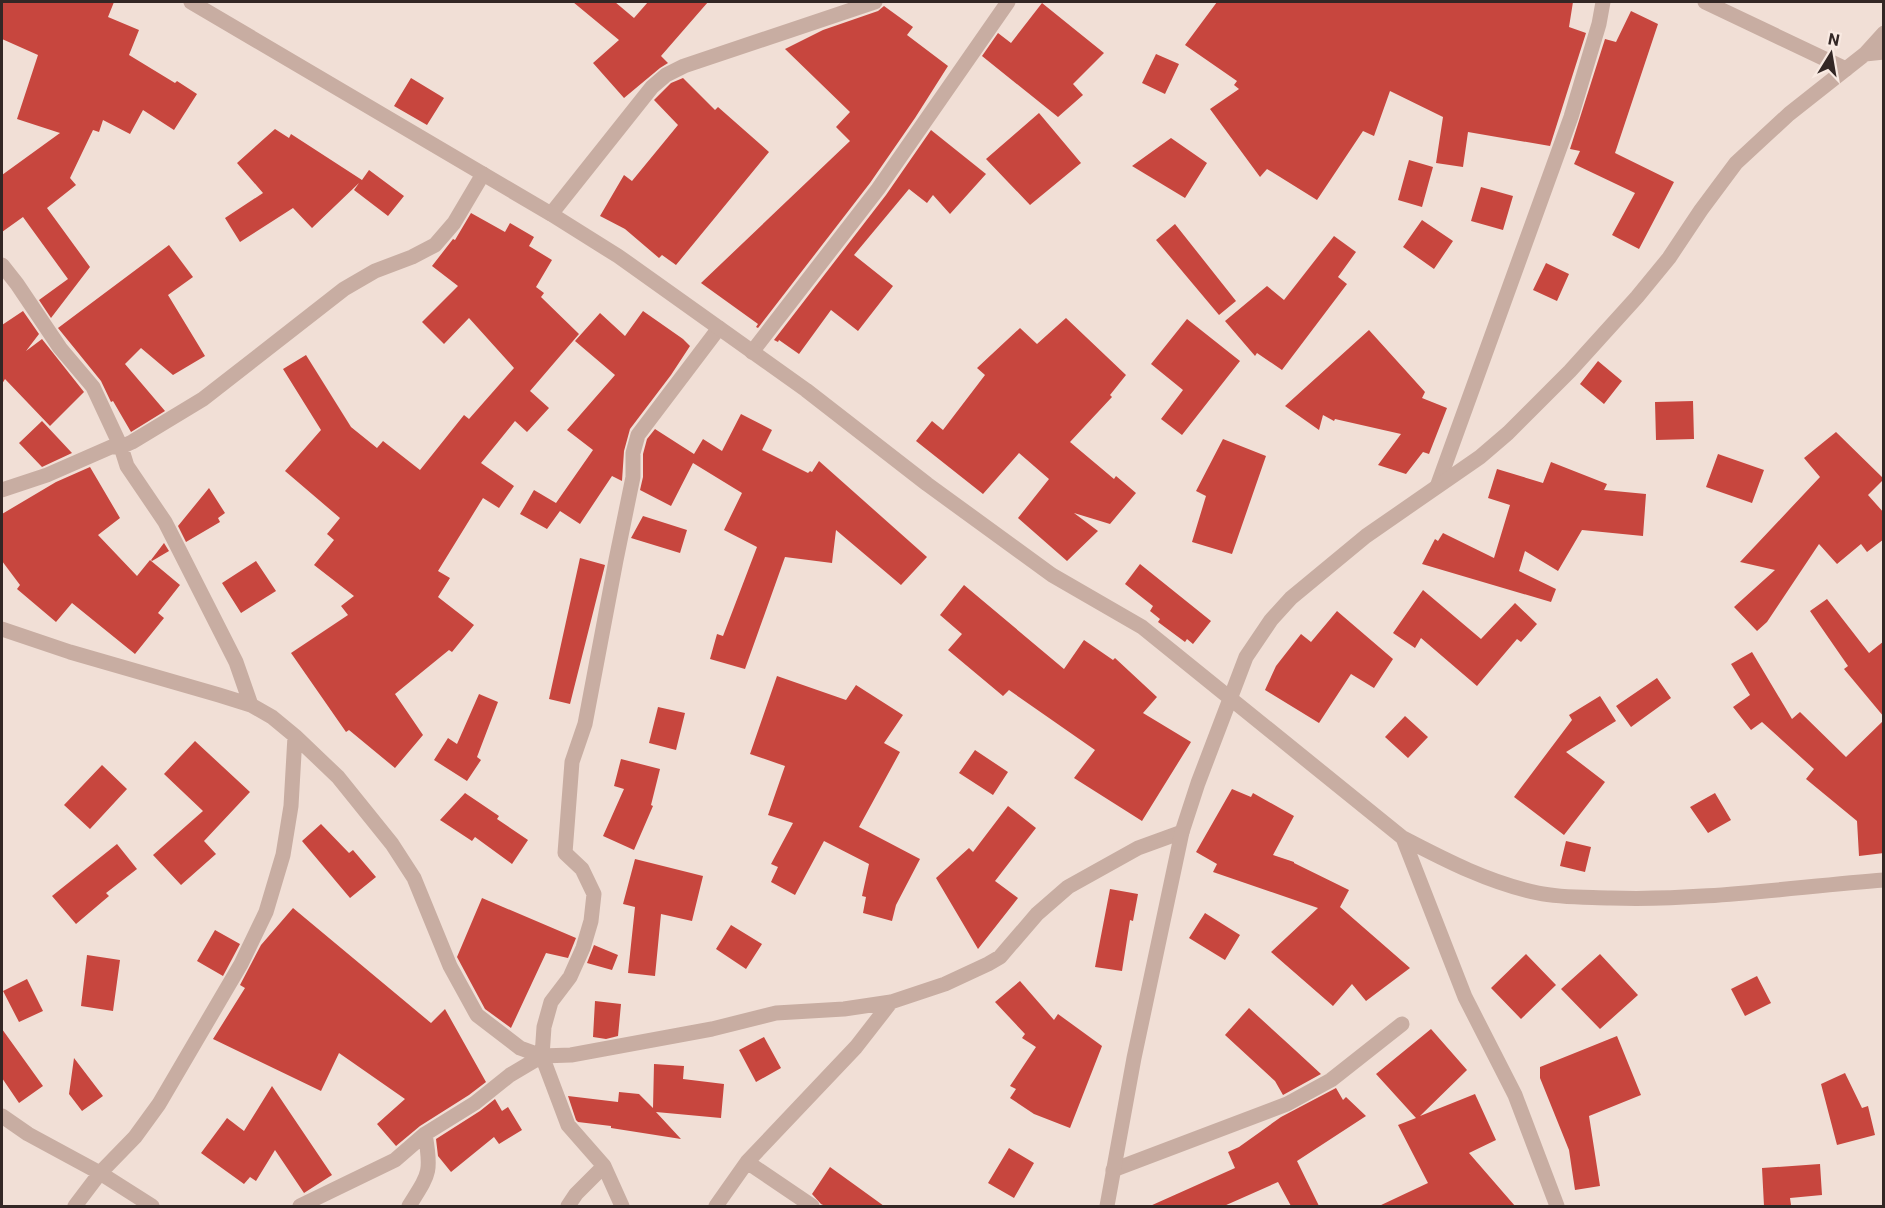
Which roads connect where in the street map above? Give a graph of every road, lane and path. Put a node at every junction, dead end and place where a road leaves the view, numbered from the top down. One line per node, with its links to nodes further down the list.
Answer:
1 (191, 2): 10 (street)
2 (875, 2): 11 (street)
3 (1008, 2): 14 (street)
4 (1603, 2): 16 (street)
5 (1705, 2): 9 (street)
6 (1884, 33): 8 (street)
7 (1884, 52): 8 (street)
8 (1865, 54): 9 (street)
9 (1846, 69): 16 (street)
10 (483, 174): 11 (street); 15 (street)
11 (551, 214): 13 (street)
12 (2, 265): 15 (street)
13 (719, 328): 14 (street); 27 (street)
14 (752, 352): 19 (street)
15 (121, 447): 17 (street); 20 (street)
16 (1438, 484): 19 (street)
17 (2, 490)
18 (2, 628): 20 (street)
19 (1229, 698): 22 (street); 23 (street)
20 (251, 705): 21 (street)
21 (295, 736): 27 (street); 33 (street)
22 (1182, 832): 25 (street); 32 (street)
23 (1403, 838): 24 (street); 43 (street)
24 (1884, 880)
25 (891, 1002): 27 (street); 30 (street)
26 (1402, 1024): 32 (street)
27 (542, 1056): 29 (street); 31 (street)
28 (2, 1116): 33 (street)
29 (425, 1134): 36 (street); 37 (street)
30 (747, 1162): 40 (street); 41 (street)
31 (604, 1166): 38 (street); 39 (street)
32 (1113, 1170): 42 (street)
33 (100, 1173): 34 (street); 35 (street)
34 (75, 1206)
35 (152, 1206)
36 (300, 1206)
37 (409, 1206)
38 (568, 1206)
39 (622, 1206)
40 (716, 1206)
41 (812, 1206)
42 (1107, 1206)
43 (1557, 1206)

